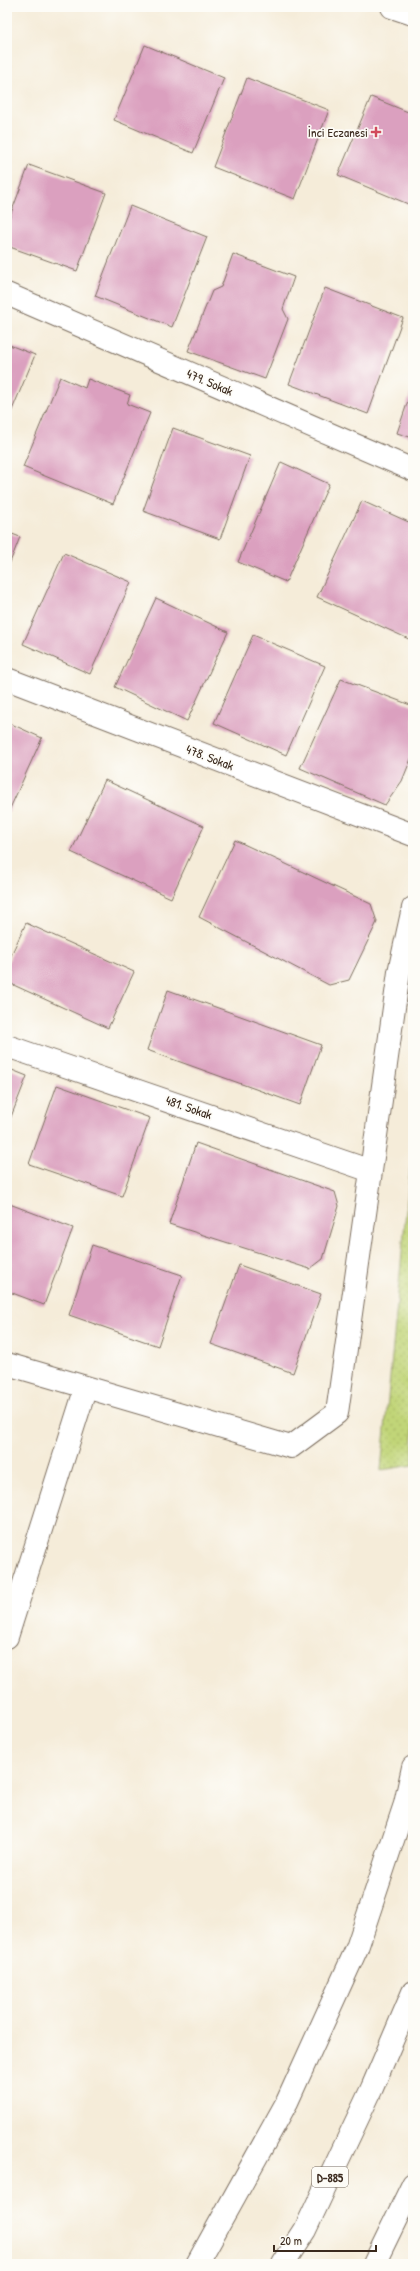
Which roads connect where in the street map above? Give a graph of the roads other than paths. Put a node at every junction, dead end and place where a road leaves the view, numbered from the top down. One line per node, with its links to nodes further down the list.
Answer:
1 (392, 7): 2 (main road)
2 (413, 14)
3 (7, 294): 4 (main road, 479. Sokak)
4 (413, 470)
5 (7, 679): 6 (main road, 478. Sokak)
6 (413, 835)
7 (413, 908): 9 (main road)
8 (7, 1046): 9 (main road, 481. Sokak)
9 (372, 1171): 11 (main road)
10 (7, 1364): 11 (main road)
11 (86, 1387): 12 (main road)
12 (7, 1637)
13 (413, 1767): 16 (main road)
14 (413, 1992): 17 (main road, D-885)
15 (413, 2184): 18 (main road)
16 (197, 2264)
17 (282, 2264)
18 (374, 2264)

